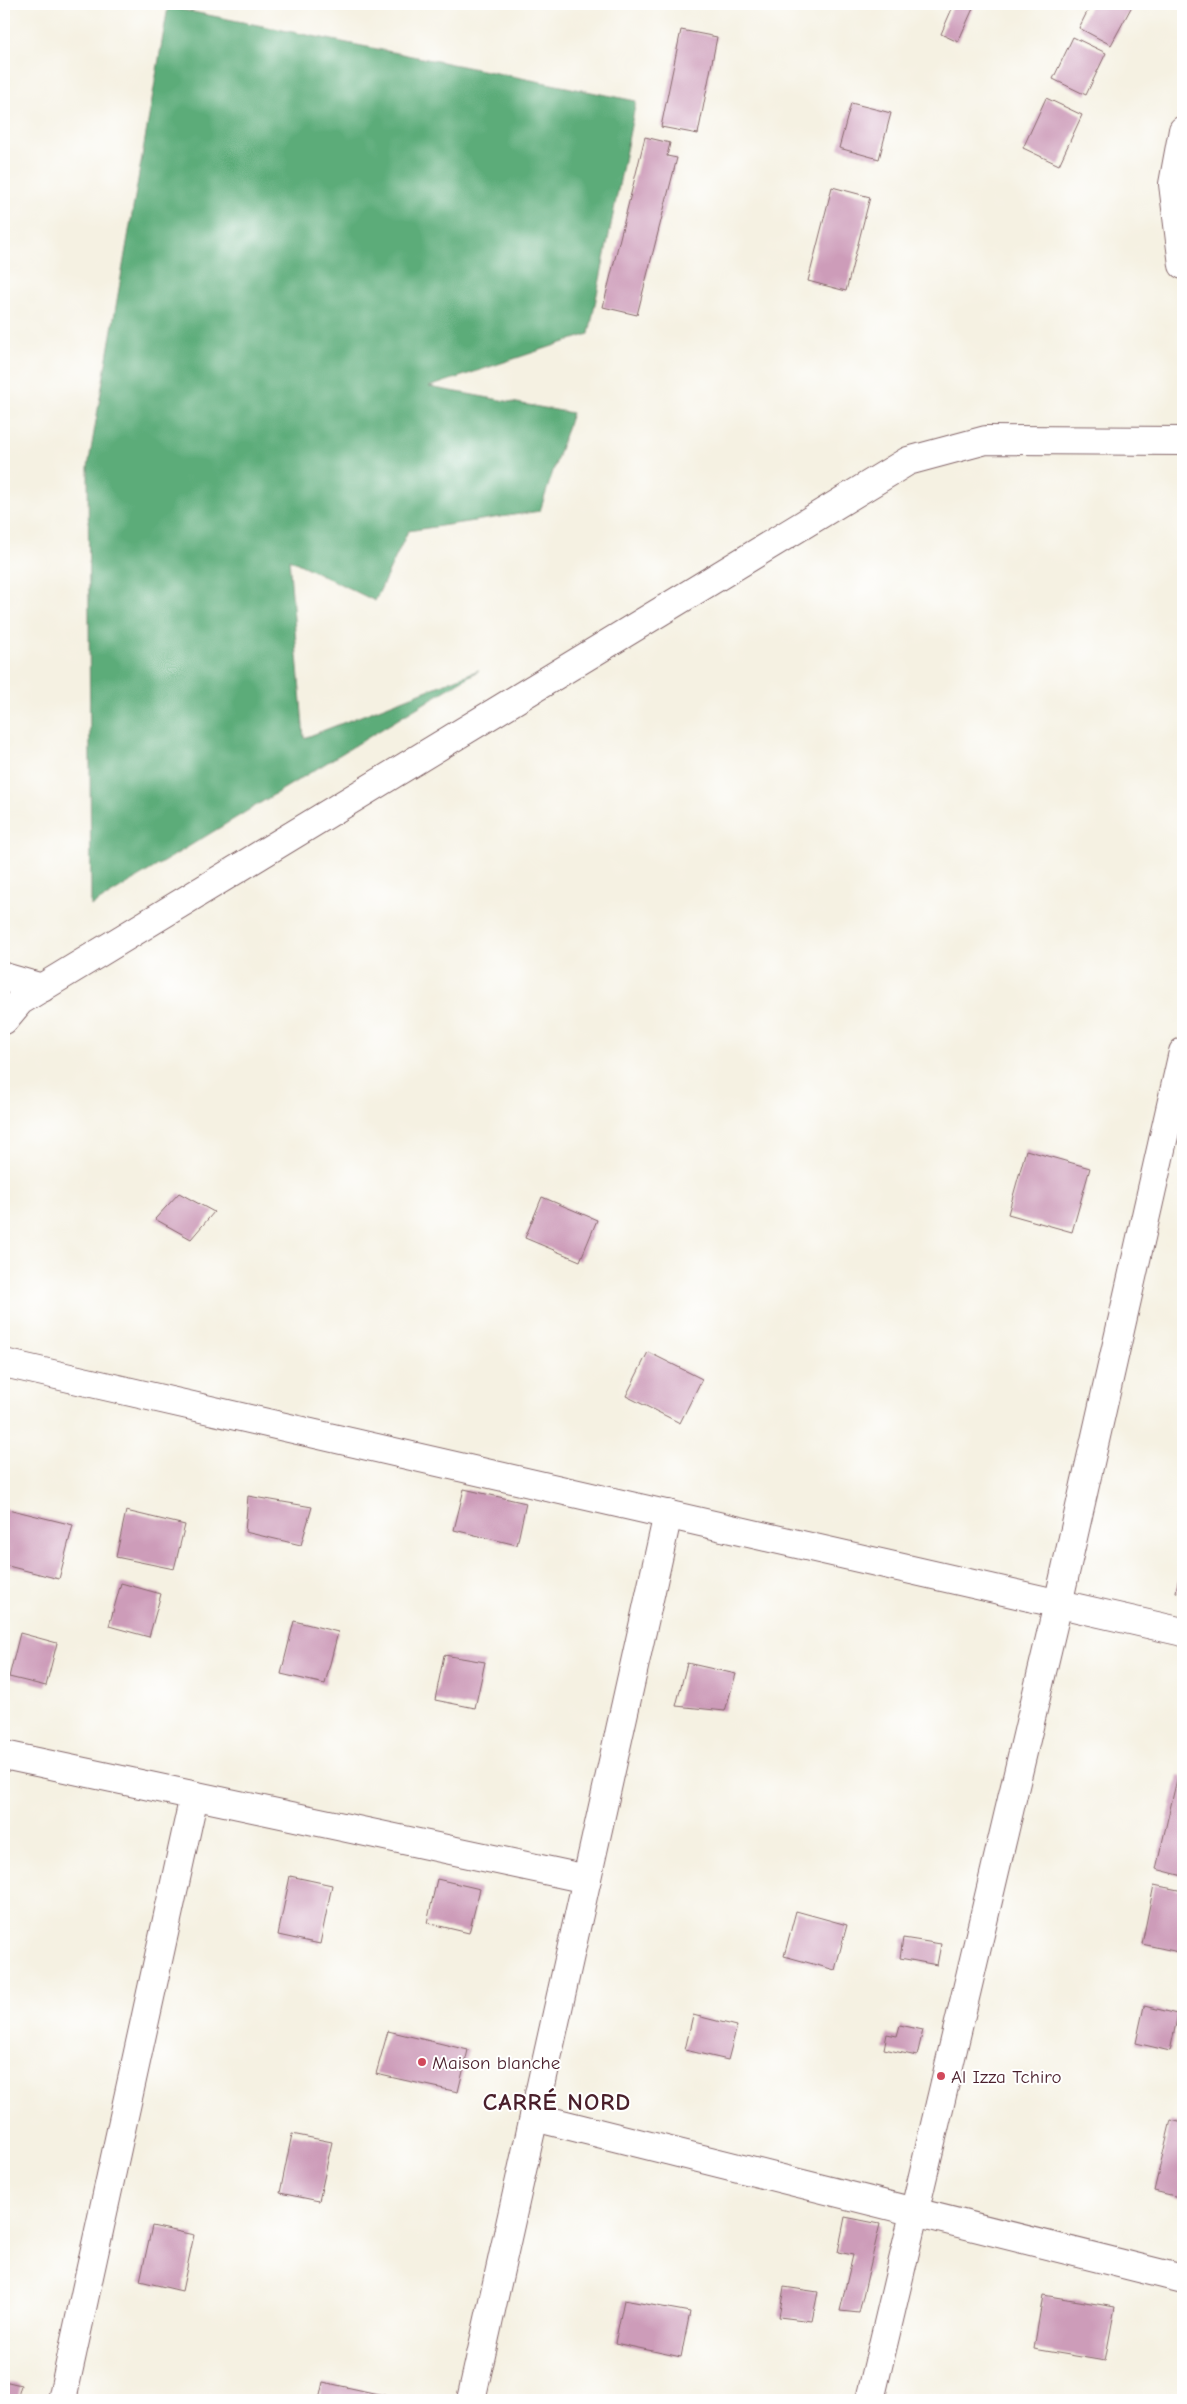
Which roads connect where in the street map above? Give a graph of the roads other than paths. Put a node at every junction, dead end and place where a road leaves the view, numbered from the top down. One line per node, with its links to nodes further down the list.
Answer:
1 (1183, 130): 2 (street)
2 (1183, 264)
3 (1183, 440): 5 (street)
4 (4, 977): 5 (street)
5 (42, 988): 6 (street)
6 (4, 1020)
7 (1183, 1052): 10 (street)
8 (4, 1363): 9 (street)
9 (668, 1514): 10 (street); 14 (street)
10 (1058, 1604): 11 (street); 16 (street)
11 (1183, 1632)
12 (4, 1755): 13 (street)
13 (194, 1796): 14 (street); 18 (street)
14 (587, 1879): 15 (street)
15 (534, 2117): 16 (street); 19 (street)
16 (914, 2212): 17 (street); 20 (street)
17 (1183, 2279)
18 (62, 2400)
19 (472, 2400)
20 (870, 2400)

